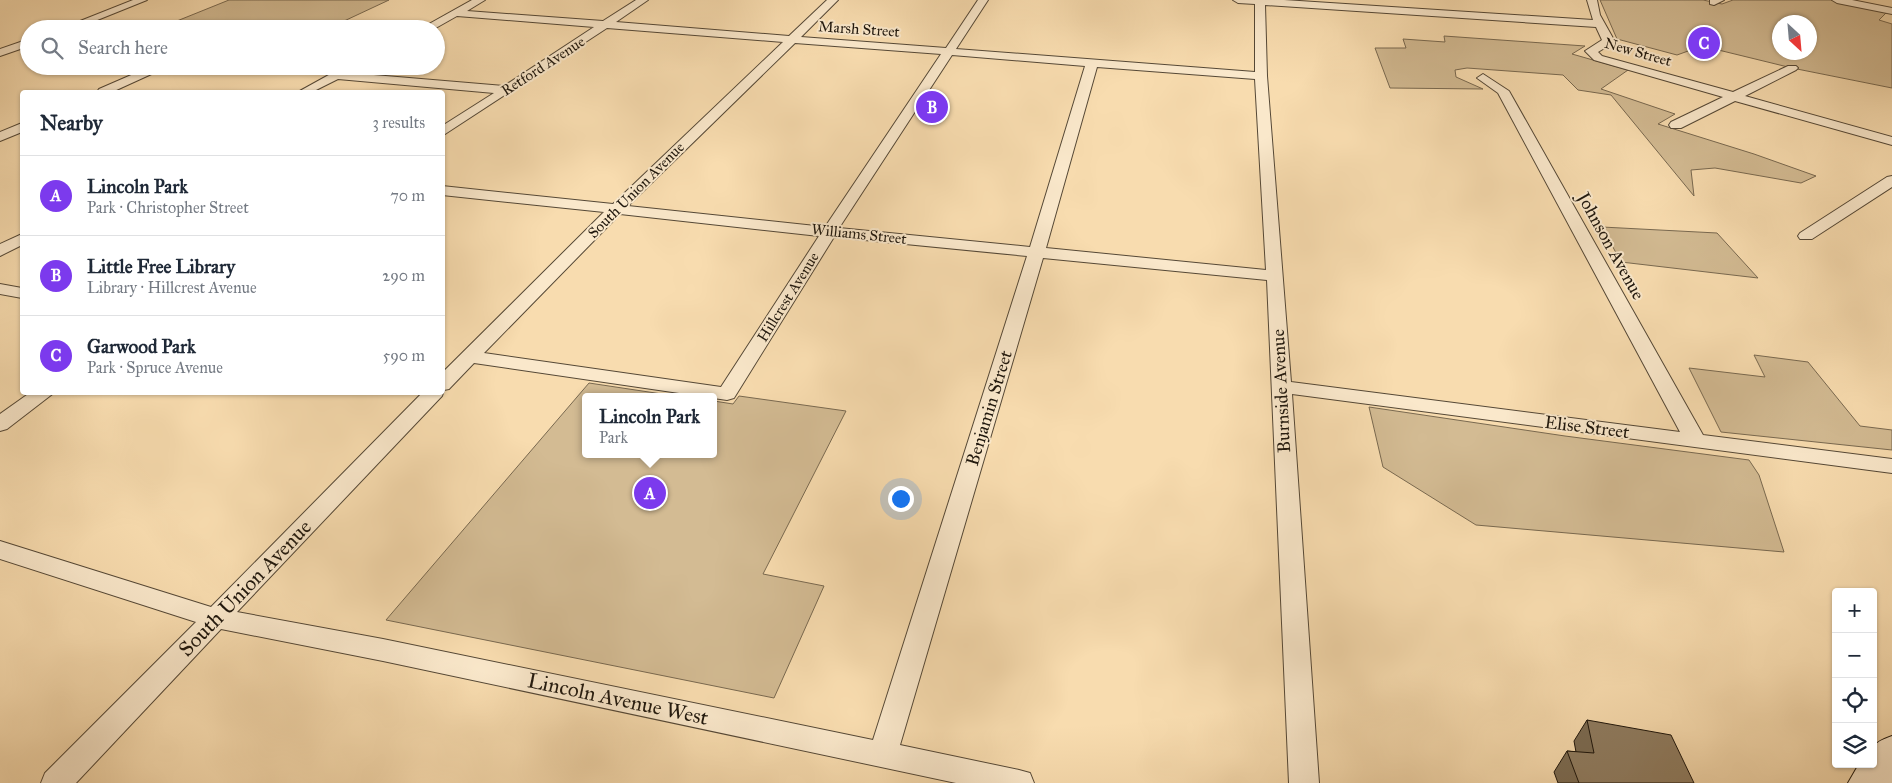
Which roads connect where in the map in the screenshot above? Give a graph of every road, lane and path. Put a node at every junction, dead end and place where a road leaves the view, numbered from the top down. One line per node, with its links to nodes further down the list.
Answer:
1 (142, 0): 13 (street)
2 (480, 0): 11 (street)
3 (643, 0): 16 (street, Retford Avenue)
4 (833, 0): 18 (street, South Union Avenue)
5 (983, 0): 22 (street, Hillcrest Avenue)
6 (1238, 0): 9 (street, New Street)
7 (1592, 0): 17 (street)
8 (1838, 0): 10 (street)
9 (1260, 1): 17 (street, New Street); 28 (street, Burnside Avenue)
10 (1892, 11)
11 (455, 13): 14 (street); 16 (street, Marsh Street)
12 (1892, 16): 15 (street)
13 (89, 20)
14 (442, 20)
15 (1878, 21)
16 (608, 24): 18 (street, Marsh Street); 32 (street, Retford Avenue)
17 (1600, 24): 33 (street, New Street)
18 (793, 38): 22 (street, Marsh Street); 42 (street, South Union Avenue)
19 (0, 42): 20 (street)
20 (20, 44)
21 (20, 47): 23 (street)
22 (950, 51): 24 (street, Marsh Street); 43 (street, Hillcrest Avenue)
23 (0, 53)
24 (1092, 62): 28 (street, Marsh Street); 47 (street, Benjamin Street)
25 (1792, 68): 33 (street)
26 (143, 75): 30 (street)
27 (336, 75): 31 (street); 32 (street)
28 (1261, 76): 48 (street, Burnside Avenue)
29 (1483, 78): 57 (street, Johnson Avenue)
30 (108, 90)
31 (308, 90)
32 (506, 90): 36 (street, Retford Avenue)
33 (1734, 96): 34 (street); 38 (street, New Street)
34 (1676, 125)
35 (20, 128): 37 (street)
36 (445, 130)
37 (0, 138): 39 (street)
38 (1892, 141)
39 (20, 142)
40 (1892, 180): 44 (street)
41 (445, 190): 42 (street, Williams Street)
42 (618, 208): 43 (street, Williams Street); 51 (street, South Union Avenue)
43 (829, 232): 47 (street, Williams Street); 51 (street, Hillcrest Avenue)
44 (1806, 236)
45 (20, 241): 46 (street)
46 (0, 251)
47 (1037, 252): 48 (street, Williams Street); 61 (street, Benjamin Street)
48 (1275, 276): 53 (street, Burnside Avenue)
49 (0, 289): 50 (street)
50 (20, 292)
51 (470, 357): 52 (street, South Union Avenue)
52 (445, 382)
53 (1281, 387): 57 (street, Elise Street); 65 (street, Burnside Avenue)
54 (41, 395): 56 (street)
55 (432, 395): 60 (street, South Union Avenue)
56 (0, 424)
57 (1696, 441): 58 (street, Elise Street)
58 (1892, 466)
59 (0, 550): 60 (street, Lincoln Avenue West)
60 (215, 618): 61 (street, Lincoln Avenue West); 63 (street, South Union Avenue)
61 (883, 754): 64 (street, Lincoln Avenue West)
62 (1892, 754): 66 (main road)
63 (56, 783)
64 (1019, 783)
65 (1304, 783)
66 (1870, 783)

